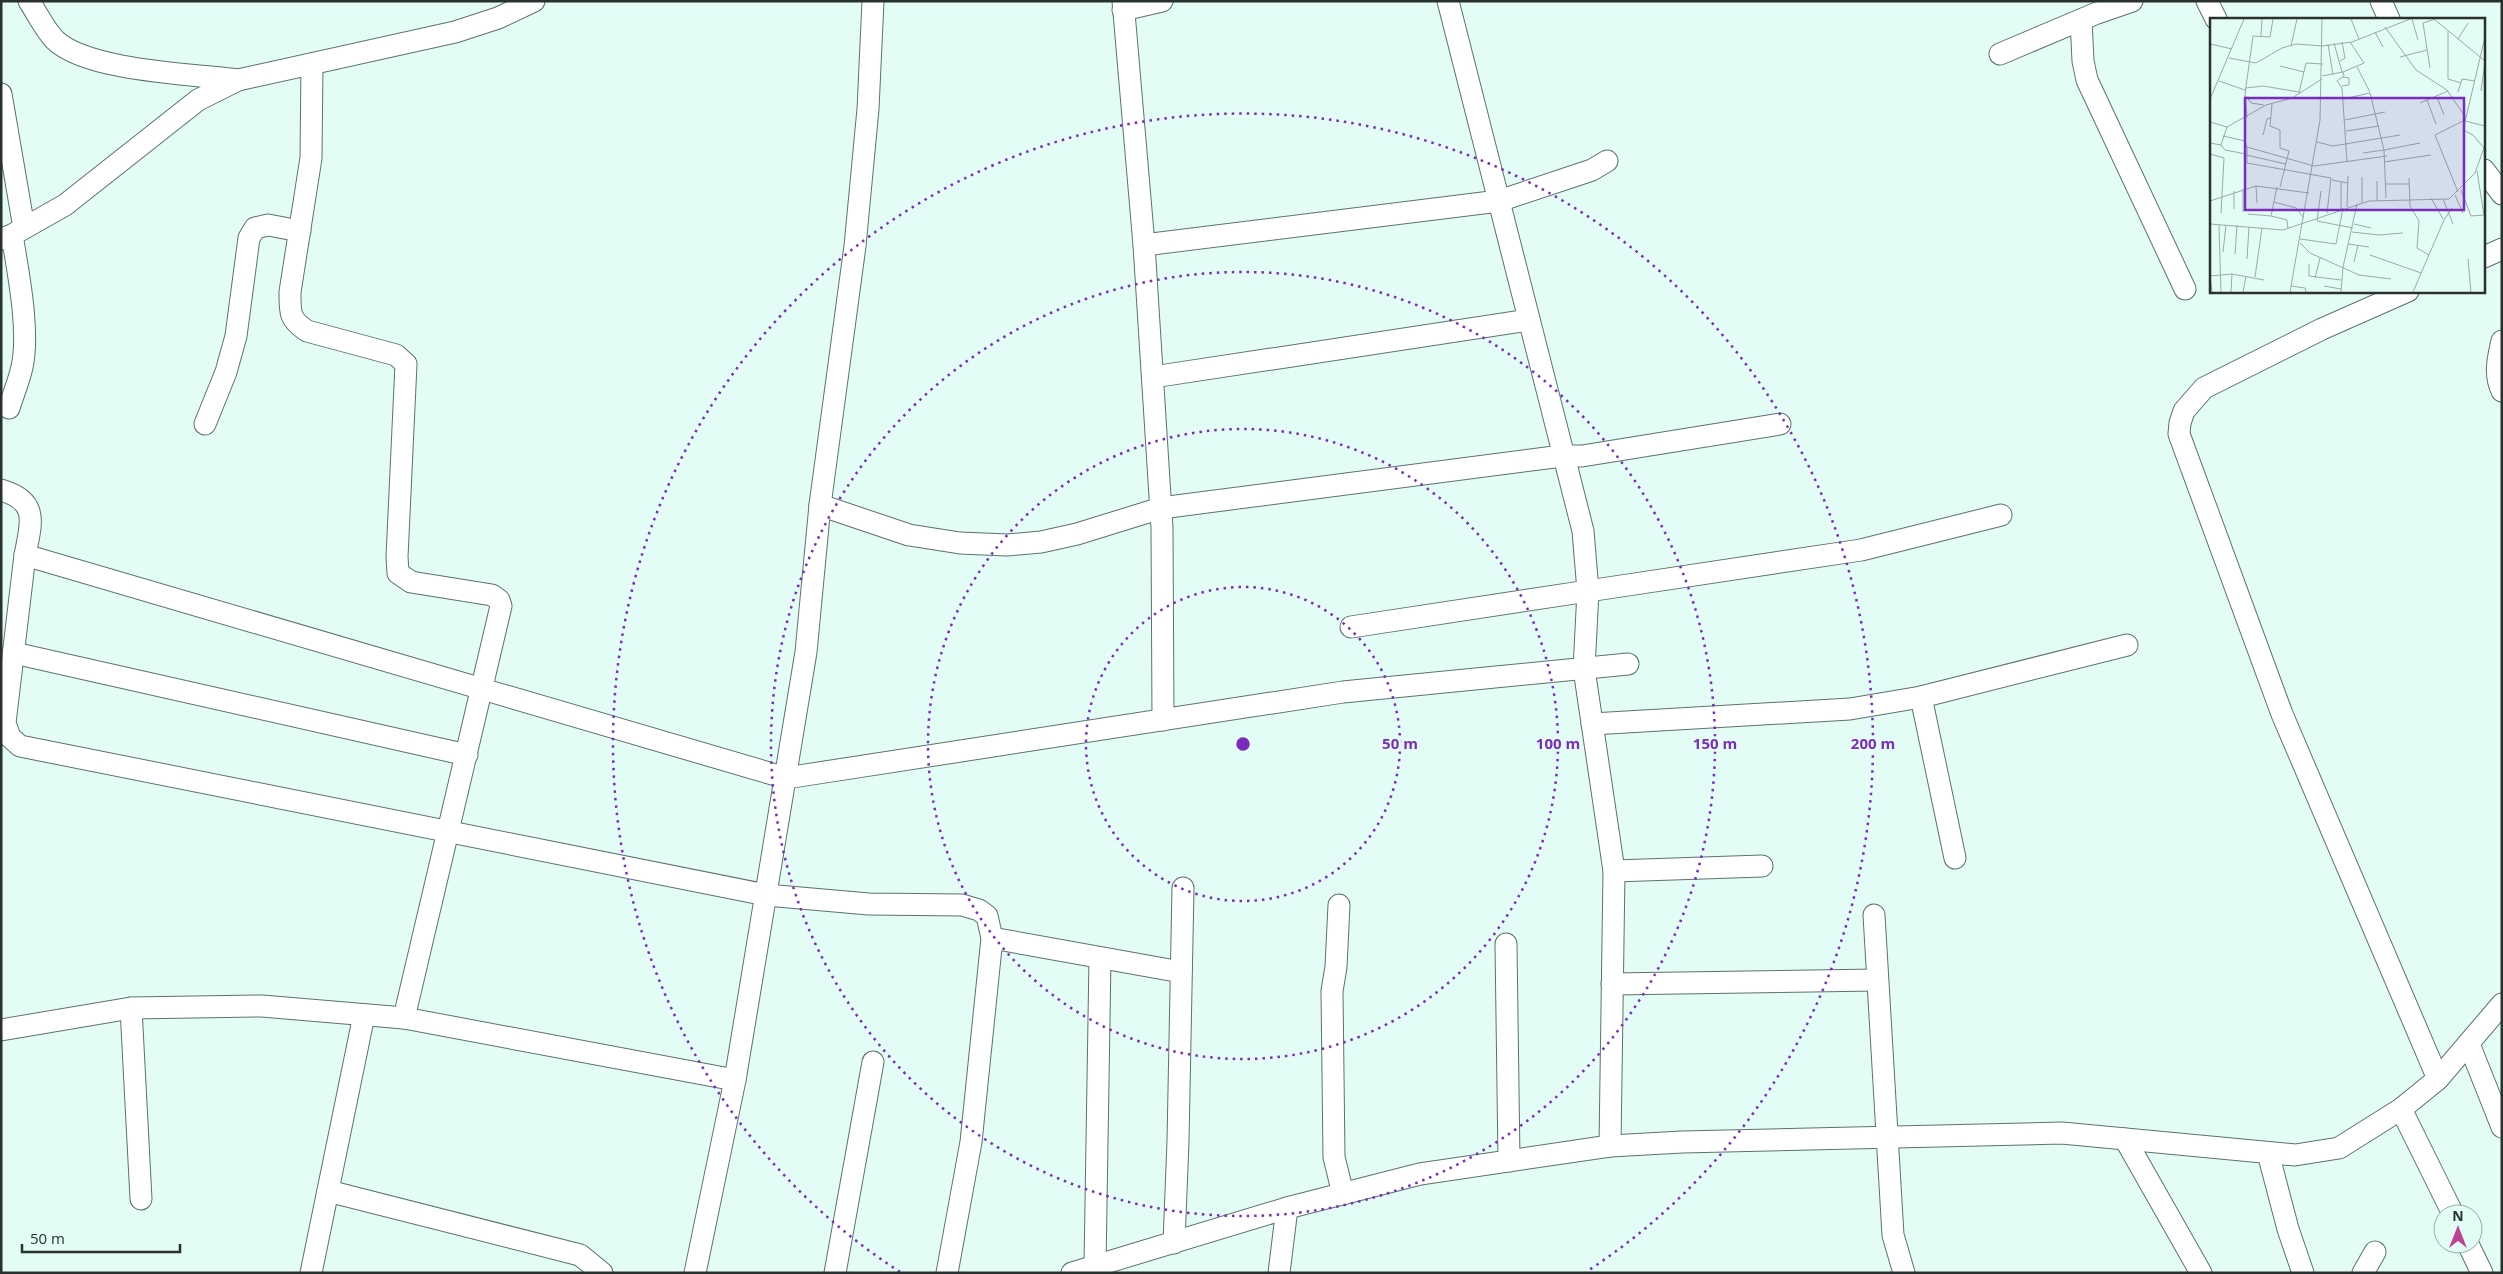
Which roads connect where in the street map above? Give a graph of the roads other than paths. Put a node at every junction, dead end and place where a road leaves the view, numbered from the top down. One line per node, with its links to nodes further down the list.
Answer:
1 (29, 1): 15 (street)
2 (534, 1): 14 (street)
3 (873, 1): 37 (street)
4 (1162, 1): 9 (street)
5 (1448, 1): 20 (street)
6 (2132, 1): 12 (street)
7 (2207, 1): 10 (street)
8 (2381, 1): 11 (street)
9 (1123, 6): 23 (street)
10 (2216, 18)
11 (2389, 18)
12 (2081, 20): 13 (street); 26 (street)
13 (2000, 54)
14 (312, 64): 15 (street); 21 (street)
15 (238, 80): 22 (street)
16 (1, 94): 22 (street)
17 (1607, 161): 20 (street)
18 (2486, 173): 19 (street)
19 (2502, 194)
20 (1499, 201): 23 (street); 28 (street)
21 (300, 231): 33 (street); 47 (street)
22 (13, 234): 32 (street)
23 (1144, 245): 30 (street)
24 (2502, 249): 25 (street)
25 (2486, 256)
26 (2185, 289)
27 (2406, 292): 74 (street)
28 (1529, 320): 30 (street); 35 (street)
29 (2502, 341): 31 (street)
30 (1153, 377): 38 (street)
31 (2502, 391)
32 (9, 408)
33 (205, 424)
34 (1780, 424): 35 (street)
35 (1564, 458): 38 (street); 41 (street)
36 (1, 490): 40 (street)
37 (820, 505): 38 (street); 52 (street)
38 (1161, 508): 49 (street)
39 (2001, 515): 41 (street)
40 (25, 555): 43 (street); 47 (street)
41 (1588, 591): 42 (street); 46 (street)
42 (1351, 627)
43 (10, 644): 51 (street); 53 (street)
44 (2127, 645): 48 (street)
45 (1628, 664): 46 (street)
46 (1584, 669): 49 (street); 50 (street)
47 (482, 690): 51 (street); 52 (street)
48 (1921, 697): 50 (street); 54 (street)
49 (1163, 720): 52 (street)
50 (1592, 724): 56 (street)
51 (467, 755): 53 (street)
52 (786, 778): 58 (street)
53 (449, 831): 58 (street); 70 (street)
54 (1954, 858)
55 (1762, 866): 56 (street)
56 (1614, 871): 66 (street)
57 (1183, 888): 64 (street)
58 (766, 895): 61 (street); 75 (street)
59 (1339, 904): 84 (street)
60 (1874, 915): 65 (street)
61 (992, 938): 63 (street); 97 (street)
62 (1506, 944): 82 (street)
63 (1100, 958): 64 (street); 92 (street)
64 (1181, 972): 88 (street)
65 (1877, 980): 66 (street); 78 (street)
66 (1612, 984): 80 (street)
67 (2502, 1004): 72 (street)
68 (131, 1008): 69 (street); 71 (street); 85 (street)
69 (364, 1016): 70 (street); 83 (street)
70 (404, 1018): 75 (street)
71 (1, 1030)
72 (2469, 1044): 74 (street); 77 (street)
73 (873, 1062): 96 (street)
74 (2438, 1079): 76 (street)
75 (735, 1080): 95 (street)
76 (2401, 1109): 81 (street); 86 (street)
77 (2502, 1127)
78 (1888, 1137): 79 (street); 80 (street); 100 (street)
79 (2125, 1139): 81 (street); 101 (street)
80 (1610, 1146): 82 (street)
81 (2268, 1153): 102 (street)
82 (1509, 1161): 84 (street)
83 (328, 1191): 93 (street); 94 (street)
84 (1343, 1194): 87 (street)
85 (141, 1199)
86 (2448, 1204)
87 (1287, 1208): 88 (street); 99 (street)
88 (1174, 1243): 91 (street)
89 (2375, 1252): 103 (street)
90 (2473, 1254): 104 (street)
91 (1122, 1265): 92 (street)
92 (1096, 1266): 98 (street)
93 (311, 1273)
94 (602, 1273)
95 (695, 1273)
96 (835, 1273)
97 (947, 1273)
98 (1072, 1273)
99 (1279, 1273)
100 (1904, 1273)
101 (2201, 1273)
102 (2303, 1273)
103 (2363, 1273)
104 (2482, 1273)

